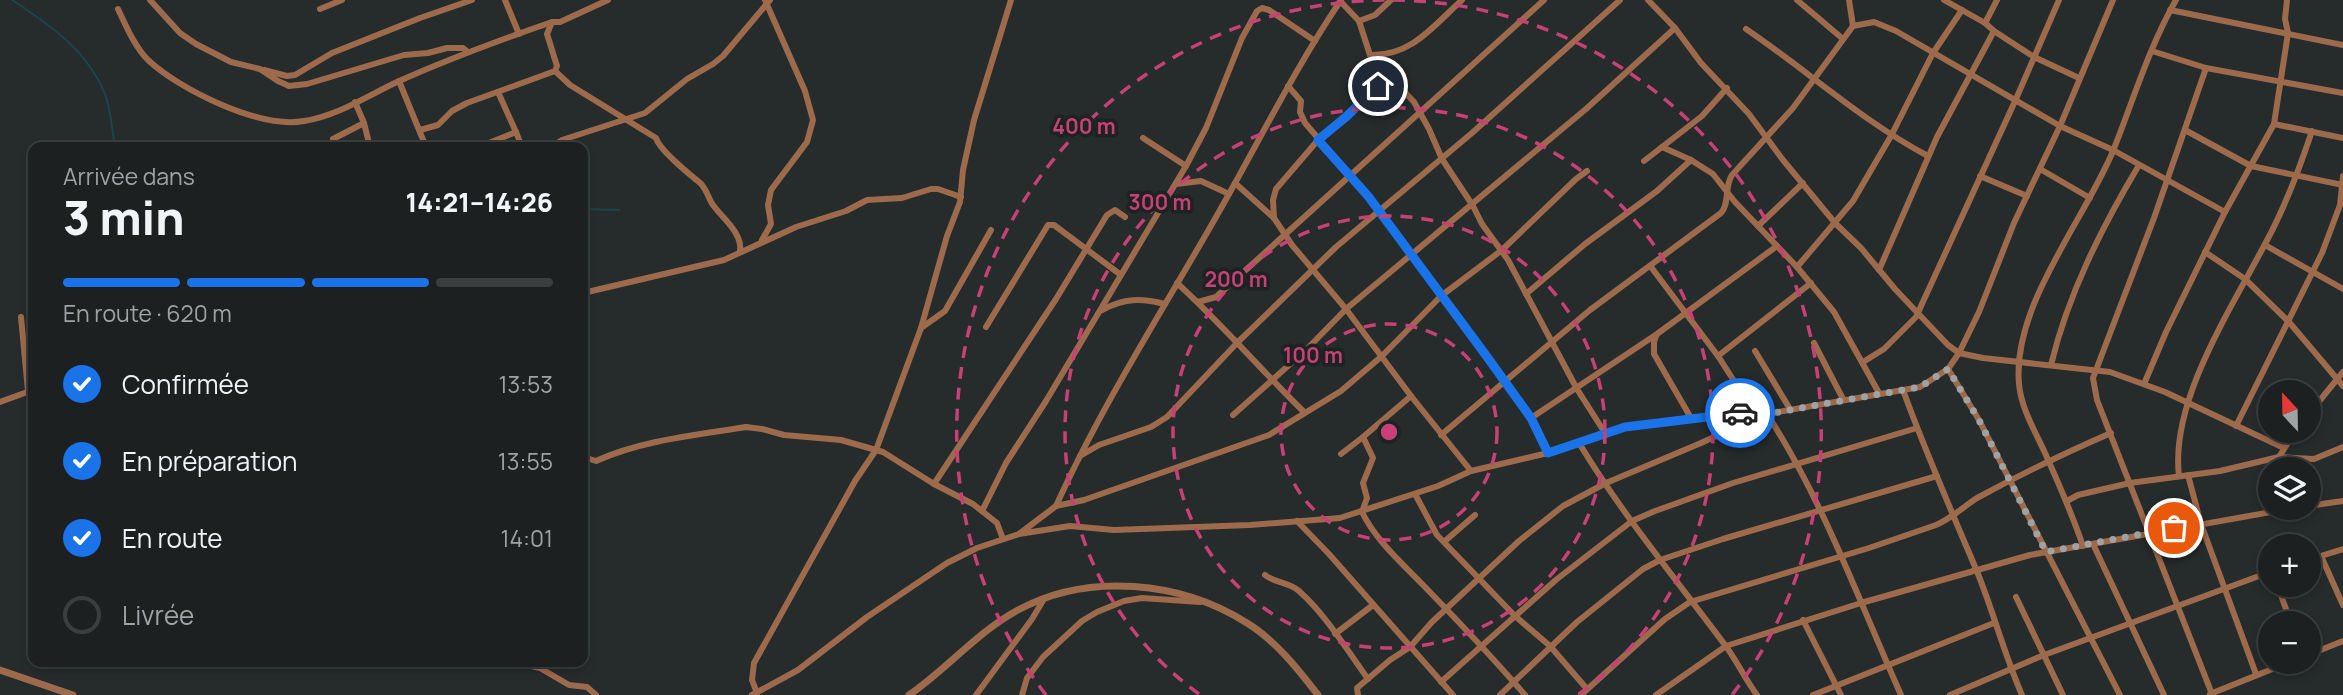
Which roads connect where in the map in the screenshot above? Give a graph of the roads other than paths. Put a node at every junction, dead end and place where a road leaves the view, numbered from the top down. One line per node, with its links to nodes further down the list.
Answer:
1 (150, 0): 44 (street)
2 (342, 0): 23 (street)
3 (472, 0): 44 (street)
4 (505, 0): 34 (street)
5 (608, 0): 27 (street)
6 (1011, 0): 101 (street)
7 (1391, 0): 26 (street)
8 (1462, 0): 41 (street)
9 (1544, 0): 58 (street)
10 (1620, 0): 81 (street)
11 (1648, 0): 30 (street)
12 (1797, 0): 35 (street)
13 (1849, 0): 29 (street)
14 (1944, 0): 24 (street)
15 (1997, 0): 28 (street)
16 (2059, 0): 42 (street)
17 (2113, 0): 49 (street)
18 (2176, 0): 25 (street)
19 (2287, 0): 33 (street)
20 (767, 1): 59 (street); 114 (street)
21 (1340, 1): 26 (street); 36 (street)
22 (118, 9): 57 (street)
23 (320, 9)
24 (1962, 10): 28 (street); 40 (street)
25 (2170, 10): 33 (street); 38 (street)
26 (1359, 20): 41 (street)
27 (552, 22): 34 (street); 45 (street)
28 (1985, 23): 32 (street)
29 (1853, 26): 35 (street); 40 (street)
30 (1675, 28): 53 (street); 103 (street)
31 (1746, 29): 48 (street)
32 (1994, 32): 42 (street); 46 (street)
33 (2288, 33): 37 (street); 51 (street)
34 (519, 34): 39 (street)
35 (1843, 39): 48 (street)
36 (1315, 41): 52 (street); 85 (street)
37 (2343, 45)
38 (2152, 51): 43 (street); 79 (street)
39 (467, 52): 44 (street); 50 (street)
40 (1933, 53): 46 (street); 67 (street)
41 (1370, 55): 47 (street)
42 (2034, 57): 49 (street); 56 (street)
43 (2206, 68): 51 (street); 64 (street)
44 (260, 69)
45 (555, 71): 54 (street); 59 (street)
46 (1970, 74): 56 (street); 80 (street)
47 (1388, 75): 58 (street); 72 (street)
48 (1814, 79): 67 (street); 69 (street)
49 (2079, 79): 62 (street)
50 (399, 81): 57 (street); 63 (street)
51 (2281, 81): 55 (street); 61 (street)
52 (1287, 86): 72 (street); 94 (street)
53 (1727, 88): 69 (street); 78 (street)
54 (498, 92): 63 (street); 66 (street)
55 (2343, 93)
56 (2016, 99): 62 (street); 91 (street)
57 (355, 102): 60 (street)
58 (1420, 113): 81 (street); 90 (street)
59 (624, 120): 77 (street); 120 (street)
60 (364, 123): 71 (street); 73 (street)
61 (2274, 124): 65 (street); 86 (street)
62 (2060, 126): 79 (street); 87 (street)
63 (420, 130): 74 (street)
64 (2185, 130): 86 (street); 93 (street)
65 (2312, 131): 70 (street); 89 (street)
66 (516, 132): 75 (street); 76 (street)
67 (1891, 136): 80 (street); 108 (street)
68 (1143, 138): 85 (street)
69 (1767, 138): 95 (street); 98 (street)
70 (2343, 138)
71 (332, 139)
72 (1318, 140): 90 (street); 107 (street)
73 (369, 142)
74 (424, 142)
75 (491, 142)
76 (520, 142)
77 (559, 142)
78 (1662, 147): 82 (street); 83 (street)
79 (2113, 150): 84 (street); 102 (street)
80 (1928, 156): 125 (street)
81 (1442, 159): 103 (street); 104 (street)
82 (1691, 160): 98 (street); 133 (street)
83 (1644, 161)
84 (2139, 165): 93 (street); 155 (street)
85 (1186, 166): 96 (street)
86 (2251, 166): 89 (street); 105 (street)
87 (2040, 169): 100 (street); 102 (street)
88 (1587, 171): 118 (street)
89 (2297, 174): 97 (street); 116 (street)
90 (1349, 175): 104 (street); 113 (street)
91 (1980, 176): 100 (street); 139 (street)
92 (2343, 176): 97 (street)
93 (2166, 179): 105 (street); 157 (street)
94 (1235, 183): 99 (street); 107 (street)
95 (1803, 183): 108 (street); 110 (street)
96 (1176, 184): 99 (street); 127 (street)
97 (2342, 185): 109 (street)
98 (1726, 191): 110 (street); 122 (street)
99 (1229, 194): 129 (street)
100 (2027, 196): 150 (street)
101 (961, 198): 114 (street); 144 (street)
102 (2090, 198): 154 (street)
103 (1473, 206): 118 (street); 121 (street)
104 (1378, 210): 121 (street); 124 (street)
105 (2225, 212): 119 (street)
106 (1125, 217): 117 (street)
107 (1274, 218): 113 (street)
108 (1835, 223): 123 (street); 125 (street)
109 (2333, 224): 111 (street); 126 (street)
110 (1758, 226): 115 (street)
111 (2343, 229)
112 (991, 230): 144 (street)
113 (1285, 233): 124 (street); 135 (street)
114 (761, 241): 120 (street)
115 (1777, 246): 123 (street); 140 (street)
116 (2265, 246): 126 (street); 128 (street)
117 (1087, 250): 127 (street); 143 (street); 207 (street)
118 (1502, 250): 133 (street); 134 (street)
119 (2205, 252): 128 (street); 162 (street)
120 (740, 253): 132 (street)
121 (1410, 255): 134 (street); 137 (street)
122 (1651, 267): 140 (street); 146 (street)
123 (1797, 267): 130 (street)
124 (1312, 270): 137 (street); 147 (street)
125 (1879, 271): 139 (street)
126 (2313, 271): 131 (street); 142 (street)
127 (1121, 275): 138 (street)
128 (2245, 279): 142 (street); 172 (street)
129 (1177, 283): 135 (street); 136 (street)
130 (1811, 283): 152 (street); 153 (street)
131 (2343, 289)
132 (588, 292)
133 (1526, 295): 146 (street)
134 (1441, 296): 151 (street); 161 (street)
135 (1199, 302): 147 (street)
136 (1165, 304): 138 (street); 193 (street)
137 (1346, 309): 151 (street); 160 (street)
138 (1100, 311): 214 (street)
139 (1917, 312): 150 (street); 153 (street)
140 (1686, 313): 145 (street); 152 (street)
141 (21, 317): 158 (street)
142 (2289, 322): 159 (street); 180 (street)
143 (986, 327)
144 (921, 328): 190 (street)
145 (1657, 334): 164 (street); 179 (street)
146 (1550, 342): 161 (street); 164 (street)
147 (1237, 343): 160 (street); 193 (street)
148 (1814, 343): 169 (street)
149 (1755, 351): 173 (street)
150 (1959, 353): 154 (street); 156 (street)
151 (1381, 356): 168 (street); 174 (street)
152 (1718, 356): 175 (street)
153 (1863, 362): 167 (street)
154 (2018, 362): 155 (street); 197 (street)
155 (2051, 365): 157 (street)
156 (1948, 369): 165 (street); 204 (street)
157 (2095, 370): 162 (street); 183 (street)
158 (28, 375)
159 (2341, 376): 163 (street); 170 (street)
160 (1272, 381): 174 (street); 177 (street)
161 (1504, 381): 178 (street); 184 (street)
162 (2144, 384): 172 (street)
163 (2343, 386)
164 (1577, 389): 178 (street); 182 (street)
165 (1903, 390): 167 (street); 181 (street)
166 (28, 392): 171 (street)
167 (1879, 393): 169 (street)
168 (1411, 396): 184 (street); 185 (street)
169 (1843, 399): 173 (street)
170 (2321, 400)
171 (0, 402)
172 (2189, 403): 180 (street); 202 (street)
173 (1790, 408): 176 (street)
174 (1304, 412): 212 (street)
175 (1754, 412): 176 (street); 179 (street)
176 (1765, 414): 199 (street); 206 (street)
177 (1233, 415)
178 (1531, 418): 191 (street)
179 (1691, 418): 182 (street)
180 (2236, 426): 189 (street)
181 (1917, 428): 199 (street); 203 (street)
182 (1605, 433): 186 (street)
183 (2111, 433): 197 (street); 205 (street)
184 (1441, 435): 200 (street)
185 (1363, 437): 192 (street); 215 (street)
186 (1579, 443): 191 (street); 206 (street)
187 (2287, 443): 189 (street)
188 (2343, 447): 195 (street)
189 (2284, 448): 194 (street)
190 (876, 450): 196 (street); 207 (street); 270 (street)
191 (1548, 453): 200 (street)
192 (1341, 454)
193 (1080, 456): 212 (street)
194 (2279, 457)
195 (2319, 457)
196 (588, 459)
197 (2048, 460): 204 (street); 209 (street)
198 (2258, 462): 201 (street)
199 (1798, 464): 213 (street); 220 (street)
200 (1471, 471): 208 (street)
201 (2188, 475): 202 (street); 221 (street)
202 (2179, 476): 205 (street)
203 (1937, 477): 213 (street); 218 (street)
204 (2010, 481): 218 (street); 229 (street)
205 (2130, 482): 209 (street); 222 (street)
206 (1606, 483): 220 (street); 236 (street)
207 (934, 484): 214 (street)
208 (1415, 494): 215 (street); 225 (street)
209 (2067, 501): 227 (street)
210 (2343, 501): 211 (street)
211 (2321, 504)
212 (1056, 506): 223 (street)
213 (1821, 510): 230 (street); 232 (street)
214 (982, 511): 224 (street)
215 (1362, 512): 219 (street); 246 (street)
216 (2258, 514): 221 (street)
217 (1475, 515): 225 (street)
218 (1954, 517): 230 (street); 233 (street)
219 (1297, 521): 223 (street); 243 (street)
220 (1632, 521): 232 (street); 247 (street)
221 (2200, 524): 222 (street); 237 (street)
222 (2147, 533): 226 (street); 244 (street)
223 (1019, 534): 224 (street)
224 (1003, 539): 270 (street)
225 (1445, 541): 236 (street)
226 (2093, 544): 227 (street); 250 (street)
227 (2083, 546): 229 (street)
228 (2343, 549): 231 (street)
229 (2046, 552): 233 (street); 252 (street)
230 (1840, 556): 240 (street); 242 (street)
231 (2321, 556): 245 (street)
232 (1660, 560): 240 (street); 255 (street)
233 (1977, 571): 242 (street); 249 (street)
234 (1265, 575): 251 (street)
235 (2258, 576): 237 (street)
236 (1480, 579): 246 (street); 247 (street)
237 (2223, 589): 244 (street); 264 (street)
238 (2016, 597): 259 (street)
239 (1044, 599): 241 (street); 275 (street); 276 (street)
240 (1690, 602): 256 (street); 269 (street)
241 (1209, 603): 277 (street); 278 (street)
242 (1861, 603): 248 (street); 260 (street)
243 (1373, 605): 251 (street); 257 (street)
244 (2177, 605): 250 (street); 272 (street)
245 (2343, 605)
246 (1447, 610): 254 (street); 257 (street)
247 (1515, 616): 254 (street); 255 (street)
248 (1803, 620): 256 (street); 268 (street)
249 (1994, 623): 260 (street); 262 (street)
250 (2131, 623): 252 (street); 292 (street)
251 (1335, 634): 265 (street)
252 (2092, 639): 259 (street); 291 (street)
253 (2343, 643): 258 (street)
254 (1482, 646): 266 (street); 267 (street)
255 (1550, 646): 267 (street); 269 (street)
256 (1726, 646): 271 (street); 284 (street)
257 (1410, 647): 265 (street); 266 (street)
258 (2321, 651)
259 (2044, 655): 262 (street); 290 (street)
260 (1888, 666): 268 (street); 287 (street)
261 (540, 667): 274 (street)
262 (2011, 667): 288 (street); 289 (street)
263 (0, 670): 273 (street)
264 (2256, 674): 272 (street)
265 (1368, 679): 279 (street)
266 (1441, 682): 280 (street)
267 (1514, 683): 281 (street); 282 (street)
268 (1836, 686): 285 (street); 286 (street)
269 (1587, 689): 283 (street)
270 (755, 694)
271 (1755, 694)
272 (2210, 694)
273 (73, 695)
274 (596, 695)
275 (909, 695)
276 (976, 695)
277 (1022, 695)
278 (1318, 695)
279 (1358, 695)
280 (1453, 695)
281 (1500, 695)
282 (1525, 695)
283 (1581, 695)
284 (1656, 695)
285 (1813, 695)
286 (1841, 695)
287 (1901, 695)
288 (1950, 695)
289 (2022, 695)
290 (2063, 695)
291 (2120, 695)
292 (2164, 695)

